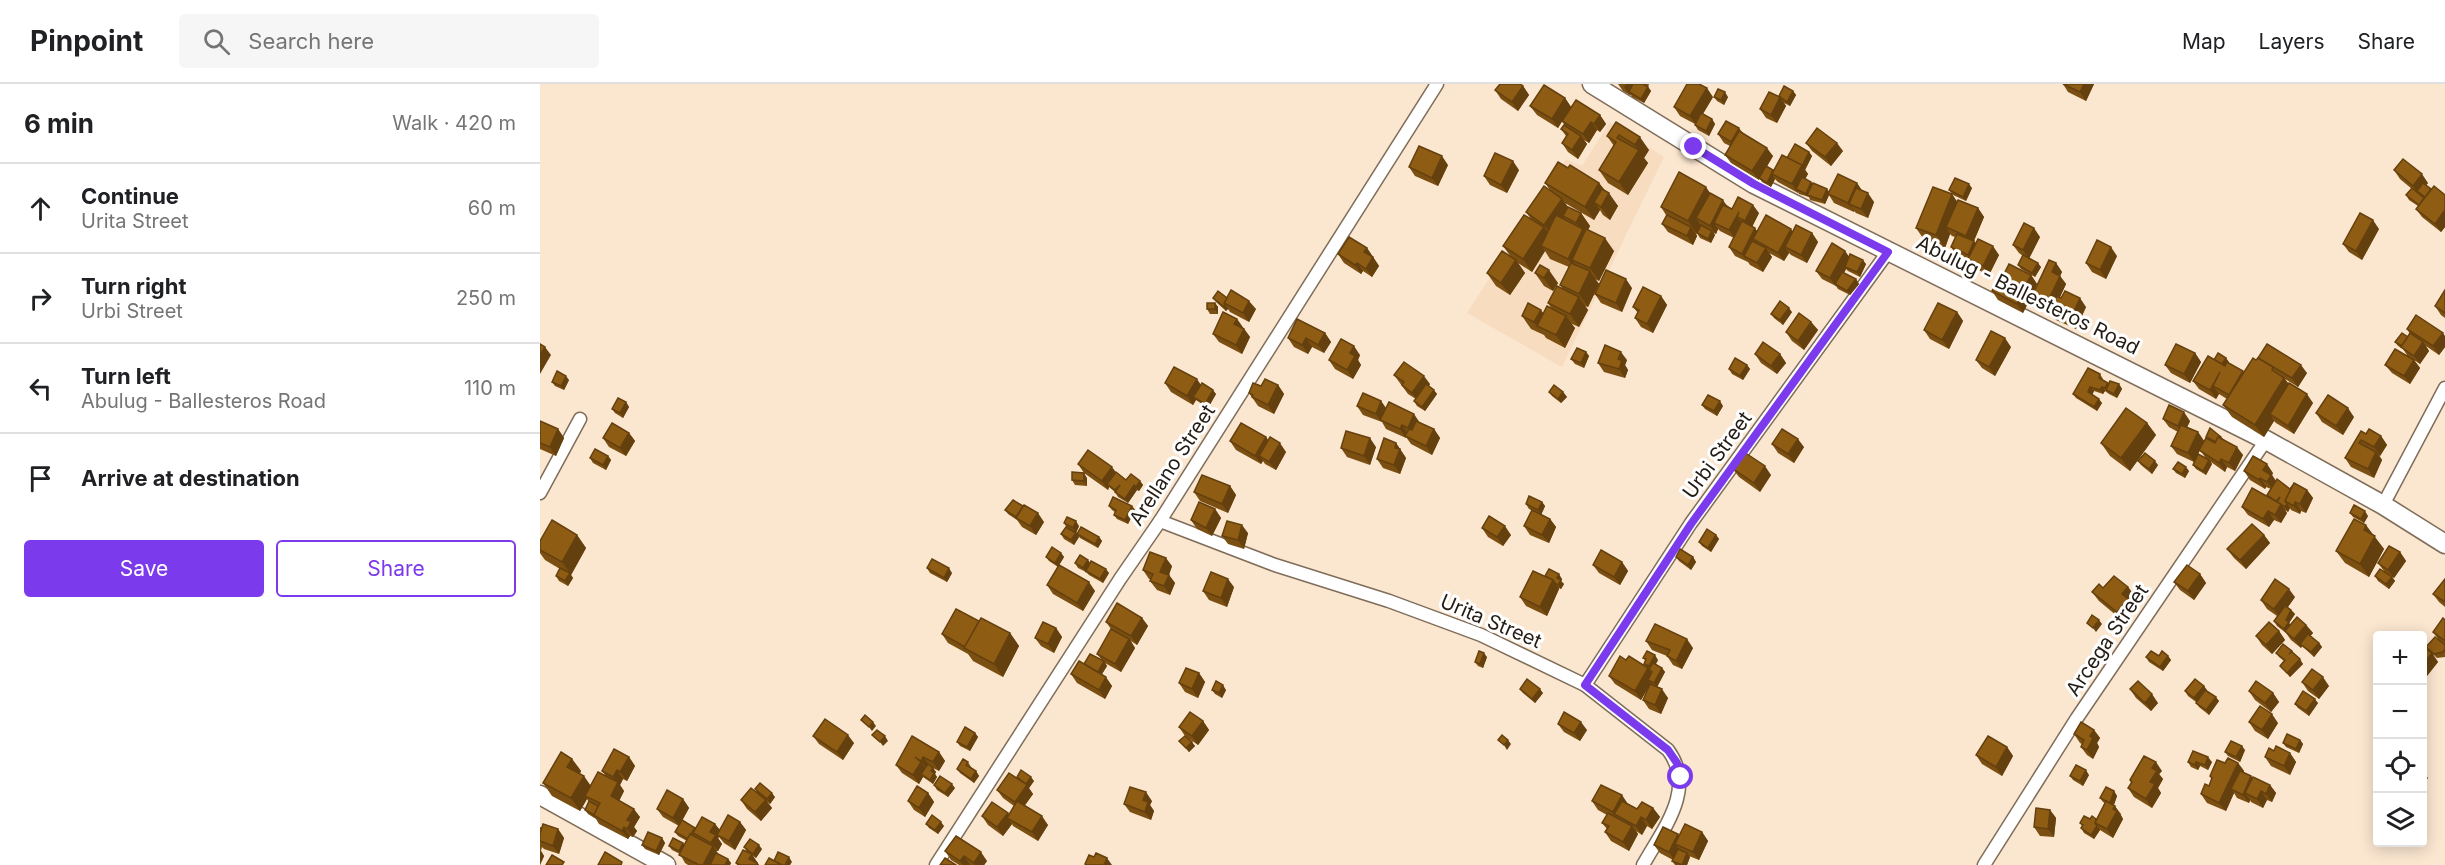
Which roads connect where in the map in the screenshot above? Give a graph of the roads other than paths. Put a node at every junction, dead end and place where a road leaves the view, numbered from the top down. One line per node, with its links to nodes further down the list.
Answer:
1 (1437, 84): 9 (street, Arellano Street)
2 (1592, 84): 3 (main road, Abulug - Ballesteros Road)
3 (1888, 252): 6 (main road, Abulug - Ballesteros Road); 11 (street, Urbi Street)
4 (2445, 388): 8 (street)
5 (580, 419): 7 (street)
6 (2266, 440): 8 (main road, Abulug - Ballesteros Road); 16 (street, Arcega Street)
7 (540, 493)
8 (2383, 505): 10 (main road, Abulug - Ballesteros Road)
9 (1160, 521): 11 (street, Urita Street); 14 (street, Arellano Street)
10 (2445, 544)
11 (1585, 685): 15 (street, Urita Street)
12 (540, 795): 13 (main road)
13 (666, 865)
14 (936, 865)
15 (1643, 865)
16 (1984, 865)

